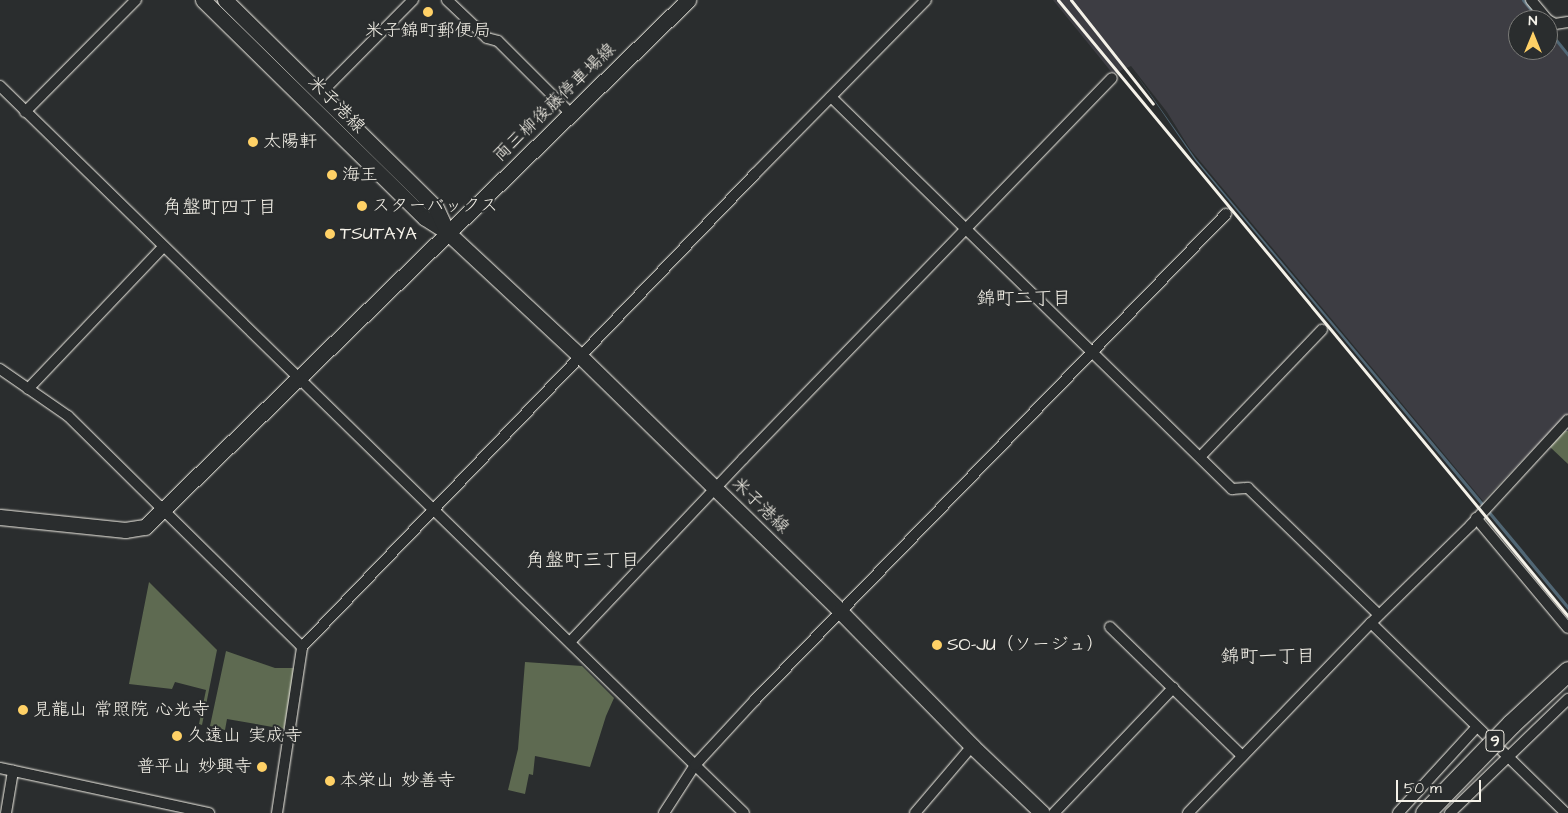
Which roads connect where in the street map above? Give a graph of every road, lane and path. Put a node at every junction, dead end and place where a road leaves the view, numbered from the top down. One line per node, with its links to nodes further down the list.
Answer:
1 (136, 0): 14 (street)
2 (203, 0): 18 (main road, 米子港線)
3 (225, 0): 12 (main road, 米子港線)
4 (413, 0): 12 (street)
5 (447, 0): 15 (street)
6 (688, 0): 15 (main road, 両三柳後藤停車場線)
7 (926, 0): 13 (street)
8 (1531, 0): 9 (street)
9 (1540, 10)
10 (1112, 78): 17 (street)
11 (0, 86): 14 (street)
12 (321, 94): 18 (main road, 米子港線)
13 (831, 98): 17 (street); 22 (street)
14 (25, 112): 19 (street)
15 (571, 114): 18 (main road, 両三柳後藤停車場線)
16 (1226, 214): 21 (street)
17 (964, 229): 21 (street); 28 (street)
18 (447, 232): 22 (main road, 米子港線); 24 (main road, 両三柳後藤停車場線)
19 (164, 247): 24 (street); 25 (street)
20 (1322, 330): 27 (street)
21 (1092, 351): 27 (street); 33 (street)
22 (581, 357): 28 (main road, 米子港線); 30 (street)
23 (0, 370): 25 (street)
24 (300, 377): 29 (main road, 両三柳後藤停車場線); 30 (street)
25 (28, 389): 29 (street)
26 (1568, 420): 32 (street)
27 (1201, 456): 34 (street)
28 (715, 488): 33 (main road, 米子港線); 37 (street)
29 (162, 510): 31 (main road, 両三柳後藤停車場線); 38 (street)
30 (434, 510): 37 (street); 38 (street)
31 (0, 517)
32 (1476, 518): 34 (street); 36 (street)
33 (840, 611): 43 (main road, 米子港線); 46 (street)
34 (1375, 619): 42 (street); 44 (street)
35 (1110, 627): 40 (street)
36 (1568, 628)
37 (570, 642): 46 (street)
38 (302, 647): 51 (street)
39 (1568, 671): 59 (highway, 9, bridge)
40 (1173, 688): 44 (street); 56 (street)
41 (1568, 699): 45 (street)
42 (1476, 728): 45 (street); 58 (street)
43 (972, 746): 54 (street); 55 (main road, 米子港線)
44 (1242, 756): 57 (street)
45 (1508, 756): 60 (street); 61 (street)
46 (695, 765): 52 (street); 53 (street)
47 (0, 768): 48 (street)
48 (13, 770): 49 (street); 50 (street)
49 (6, 813)
50 (209, 813)
51 (277, 813)
52 (664, 813)
53 (744, 813)
54 (915, 813)
55 (1042, 813)
56 (1054, 813)
57 (1188, 813)
58 (1398, 813)
59 (1425, 813)
60 (1450, 813)
61 (1566, 813)

